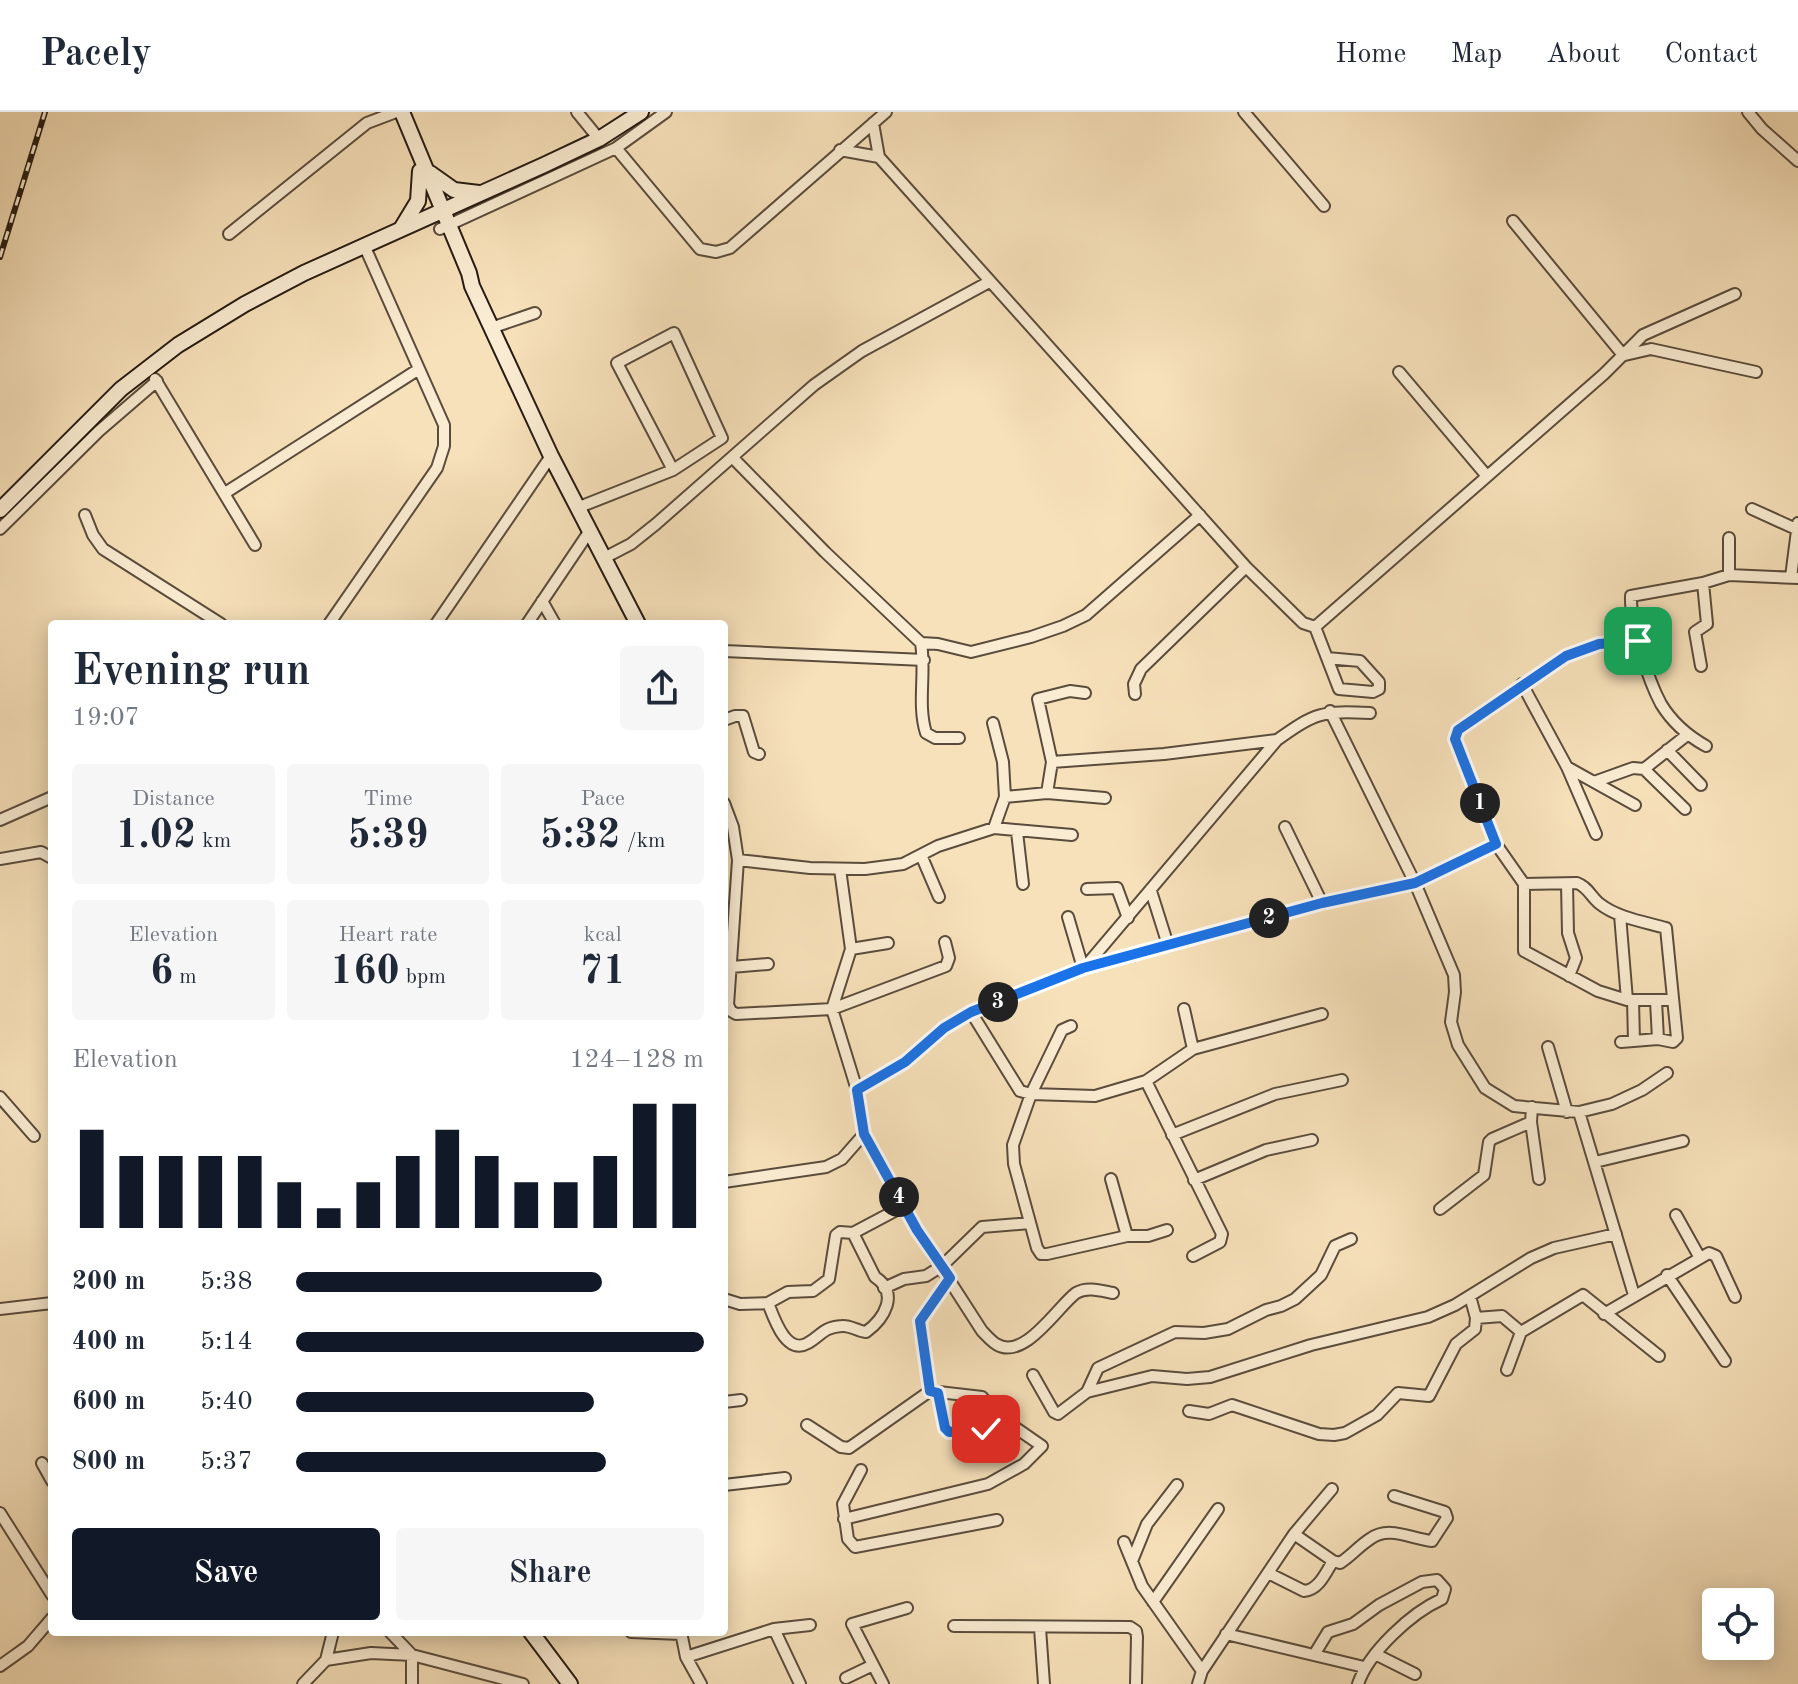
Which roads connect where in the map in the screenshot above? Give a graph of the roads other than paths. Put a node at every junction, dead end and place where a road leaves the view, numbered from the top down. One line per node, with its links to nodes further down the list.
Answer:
1 (399, 112): 14 (main road); 20 (street)
2 (577, 112): 9 (street)
3 (641, 112): 9 (main road)
4 (666, 112): 10 (street)
5 (886, 112): 8 (street)
6 (1244, 112): 16 (street)
7 (1748, 112): 13 (street)
8 (873, 123): 11 (street); 12 (street)
9 (599, 139): 15 (main road)
10 (616, 148): 11 (street); 17 (street)
11 (840, 150): 12 (street)
12 (879, 157): 22 (street)
13 (1798, 161)
14 (422, 167): 15 (main road); 17 (main road); 19 (main road)
15 (480, 194): 17 (main road)
16 (1324, 206)
17 (441, 220): 19 (main road); 25 (main road)
18 (1513, 221): 26 (street)
19 (401, 229): 21 (main road)
20 (229, 234)
21 (364, 245): 27 (main road); 28 (street)
22 (989, 282): 34 (street); 42 (street)
23 (1735, 294): 26 (street)
24 (535, 313): 25 (street)
25 (491, 328): 33 (main road)
26 (1623, 355): 30 (street); 36 (street)
27 (148, 367): 31 (street); 32 (main road)
28 (419, 369): 37 (street); 55 (street)
29 (1399, 372): 36 (street)
30 (1756, 372)
31 (157, 381): 32 (street); 37 (street)
32 (94, 426): 40 (main road); 44 (street)
33 (551, 456): 38 (main road); 56 (street)
34 (733, 458): 48 (street); 62 (street)
35 (673, 470): 35 (street); 38 (street)
36 (1486, 475): 60 (street)
37 (225, 493): 47 (street)
38 (577, 508): 45 (main road)
39 (1752, 509): 43 (street)
40 (0, 510)
41 (85, 515): 54 (street)
42 (1200, 515): 49 (street); 62 (street)
43 (1797, 526): 51 (street)
44 (0, 529)
45 (589, 532): 48 (main road); 53 (street)
46 (1729, 538): 50 (street)
47 (255, 545)
48 (604, 558): 59 (main road)
49 (1246, 567): 60 (street); 69 (street)
50 (1729, 575): 51 (street); 52 (street)
51 (1794, 578)
52 (1703, 583): 61 (street); 66 (street)
53 (542, 601): 57 (street); 58 (street)
54 (215, 620)
55 (332, 620)
56 (439, 620)
57 (530, 620)
58 (553, 620)
59 (636, 620)
60 (1315, 627): 64 (street)
61 (1638, 641): 67 (street); 74 (street)
62 (921, 643): 65 (street)
63 (728, 651): 65 (street)
64 (1327, 658): 64 (street)
65 (924, 660): 75 (street)
66 (1701, 666)
67 (1522, 684): 81 (street); 98 (street)
68 (1085, 693): 80 (street)
69 (1135, 694)
70 (1330, 711): 71 (street); 76 (street); 104 (street)
71 (1370, 713)
72 (728, 719): 79 (street)
73 (993, 723): 86 (street)
74 (1687, 735): 77 (street); 78 (street)
75 (959, 738)
76 (1277, 740): 80 (street); 109 (street)
77 (1706, 746)
78 (1667, 750): 82 (street); 84 (street)
79 (759, 754)
80 (1052, 762): 85 (street)
81 (1567, 767): 83 (street); 96 (street)
82 (1644, 769): 83 (street); 90 (street)
83 (1594, 782): 89 (street)
84 (1701, 785)
85 (1047, 793): 86 (street); 87 (street)
86 (1005, 797): 94 (street)
87 (1105, 798)
88 (48, 799): 92 (street)
89 (1635, 805)
90 (1685, 809)
91 (728, 814): 102 (street)
92 (0, 820)
93 (1285, 827): 111 (street)
94 (994, 828): 95 (street); 99 (street)
95 (1017, 832): 97 (street); 105 (street)
96 (1596, 834)
97 (1072, 835)
98 (1496, 844): 104 (street); 106 (street)
99 (921, 855): 103 (street); 110 (street)
100 (48, 856): 101 (street)
101 (0, 859)
102 (738, 860): 103 (street); 120 (street)
103 (840, 869): 118 (street)
104 (1415, 883): 111 (street); 142 (street)
105 (1023, 884)
106 (1524, 884): 107 (street); 122 (street)
107 (1567, 884): 112 (street); 122 (street)
108 (1087, 889): 114 (street)
109 (1151, 891): 114 (street); 117 (street)
110 (939, 897)
111 (1322, 903): 117 (street)
112 (1620, 915): 123 (street); 124 (street)
113 (1068, 917): 121 (street)
114 (1128, 918): 121 (street)
115 (945, 942): 126 (street)
116 (888, 943): 118 (street)
117 (1168, 945): 121 (street)
118 (851, 949): 126 (street)
119 (768, 964): 120 (street)
120 (731, 967): 126 (street)
121 (1083, 968): 128 (street)
122 (1569, 976): 123 (street)
123 (1630, 1000): 125 (street); 132 (street)
124 (1673, 1000): 125 (street); 131 (street)
125 (1656, 1001): 131 (street)
126 (832, 1009): 139 (street)
127 (1184, 1009): 135 (street)
128 (971, 1012): 139 (street); 140 (street)
129 (1322, 1014): 135 (street)
130 (1071, 1026): 140 (street)
131 (1658, 1039): 132 (street)
132 (1634, 1041): 133 (street)
133 (1621, 1042)
134 (1548, 1047): 143 (street)
135 (1193, 1049): 138 (street)
136 (1667, 1073): 144 (street)
137 (1342, 1080): 147 (street)
138 (1146, 1081): 140 (street); 147 (street)
139 (857, 1090): 146 (street)
140 (1031, 1094): 159 (street)
141 (0, 1097): 148 (street)
142 (1532, 1107): 143 (street); 145 (street)
143 (1567, 1112): 144 (street)
144 (1579, 1112): 151 (street)
145 (1531, 1122): 153 (street); 157 (street)
146 (864, 1134): 155 (street); 156 (street)
147 (1172, 1135): 154 (street)
148 (34, 1136)
149 (1312, 1140): 154 (street)
150 (1683, 1141): 151 (street)
151 (1595, 1162): 162 (street)
152 (1111, 1179): 163 (street)
153 (1539, 1179)
154 (1194, 1180): 165 (street)
155 (728, 1181)
156 (904, 1206): 161 (street); 167 (street)
157 (1440, 1209)
158 (1676, 1215): 166 (street)
159 (1030, 1223): 163 (street); 167 (street)
160 (1167, 1230): 163 (street)
161 (853, 1233): 170 (street); 177 (street)
162 (1616, 1234): 172 (street); 173 (street)
163 (1127, 1236)
164 (1351, 1239): 187 (street)
165 (1193, 1256)
166 (1700, 1258): 168 (street); 174 (street)
167 (942, 1266): 169 (street); 170 (street)
168 (1667, 1275): 172 (street); 183 (street)
169 (950, 1278): 171 (street); 186 (street)
170 (884, 1288): 177 (street)
171 (1113, 1293)
172 (1634, 1295): 179 (street)
173 (1470, 1296): 180 (street); 187 (street)
174 (1735, 1297)
175 (728, 1300): 177 (street)
176 (48, 1303): 178 (street)
177 (768, 1303)
178 (0, 1309)
179 (1604, 1314): 181 (street); 182 (street)
180 (1476, 1318): 181 (street); 190 (street)
181 (1521, 1332): 184 (street)
182 (1659, 1356)
183 (1725, 1361)
184 (1507, 1370)
185 (1033, 1375): 187 (street)
186 (934, 1392): 191 (street); 191 (street); 192 (street)
187 (1087, 1392)
188 (741, 1400): 189 (street)
189 (728, 1402)
190 (1189, 1411)
191 (997, 1415): 203 (street)
192 (807, 1425)
193 (42, 1463): 195 (street)
194 (861, 1470): 203 (street)
195 (48, 1474)
196 (785, 1478): 197 (street)
197 (728, 1485)
198 (1177, 1485): 207 (street)
199 (1332, 1489): 205 (street)
200 (1394, 1496): 208 (street)
201 (1218, 1509): 211 (street)
202 (0, 1513): 210 (street)
203 (844, 1519): 204 (street)
204 (997, 1520)
205 (1294, 1534): 208 (street); 209 (street)
206 (1124, 1542): 207 (street)
207 (1132, 1561): 211 (street)
208 (1333, 1561): 209 (street)
209 (1268, 1573): 218 (street)
210 (48, 1589)
211 (1153, 1602): 231 (street)
212 (907, 1608): 229 (street)
213 (48, 1623): 228 (street)
214 (810, 1625): 217 (street)
215 (954, 1626): 216 (street)
216 (1040, 1628): 241 (street); 242 (street)
217 (774, 1629): 226 (street); 239 (street)
218 (1226, 1634): 225 (street); 231 (street)
219 (332, 1636): 227 (street)
220 (394, 1636): 224 (street)
221 (534, 1636): 237 (main road)
222 (682, 1636): 226 (street)
223 (1375, 1654): 225 (street); 230 (street); 232 (street)
224 (412, 1655): 227 (street); 234 (street); 236 (street)
225 (1314, 1655): 230 (street)
226 (686, 1657): 238 (street)
227 (326, 1660): 235 (street)
228 (0, 1666)
229 (871, 1666): 233 (street); 240 (street)
230 (1364, 1667): 244 (street)
231 (1202, 1671): 243 (street)
232 (1415, 1674)
233 (846, 1678)
234 (517, 1683)
235 (303, 1684)
236 (412, 1684)
237 (570, 1684)
238 (701, 1684)
239 (800, 1684)
240 (883, 1684)
241 (1044, 1684)
242 (1136, 1684)
243 (1198, 1684)
244 (1358, 1684)

